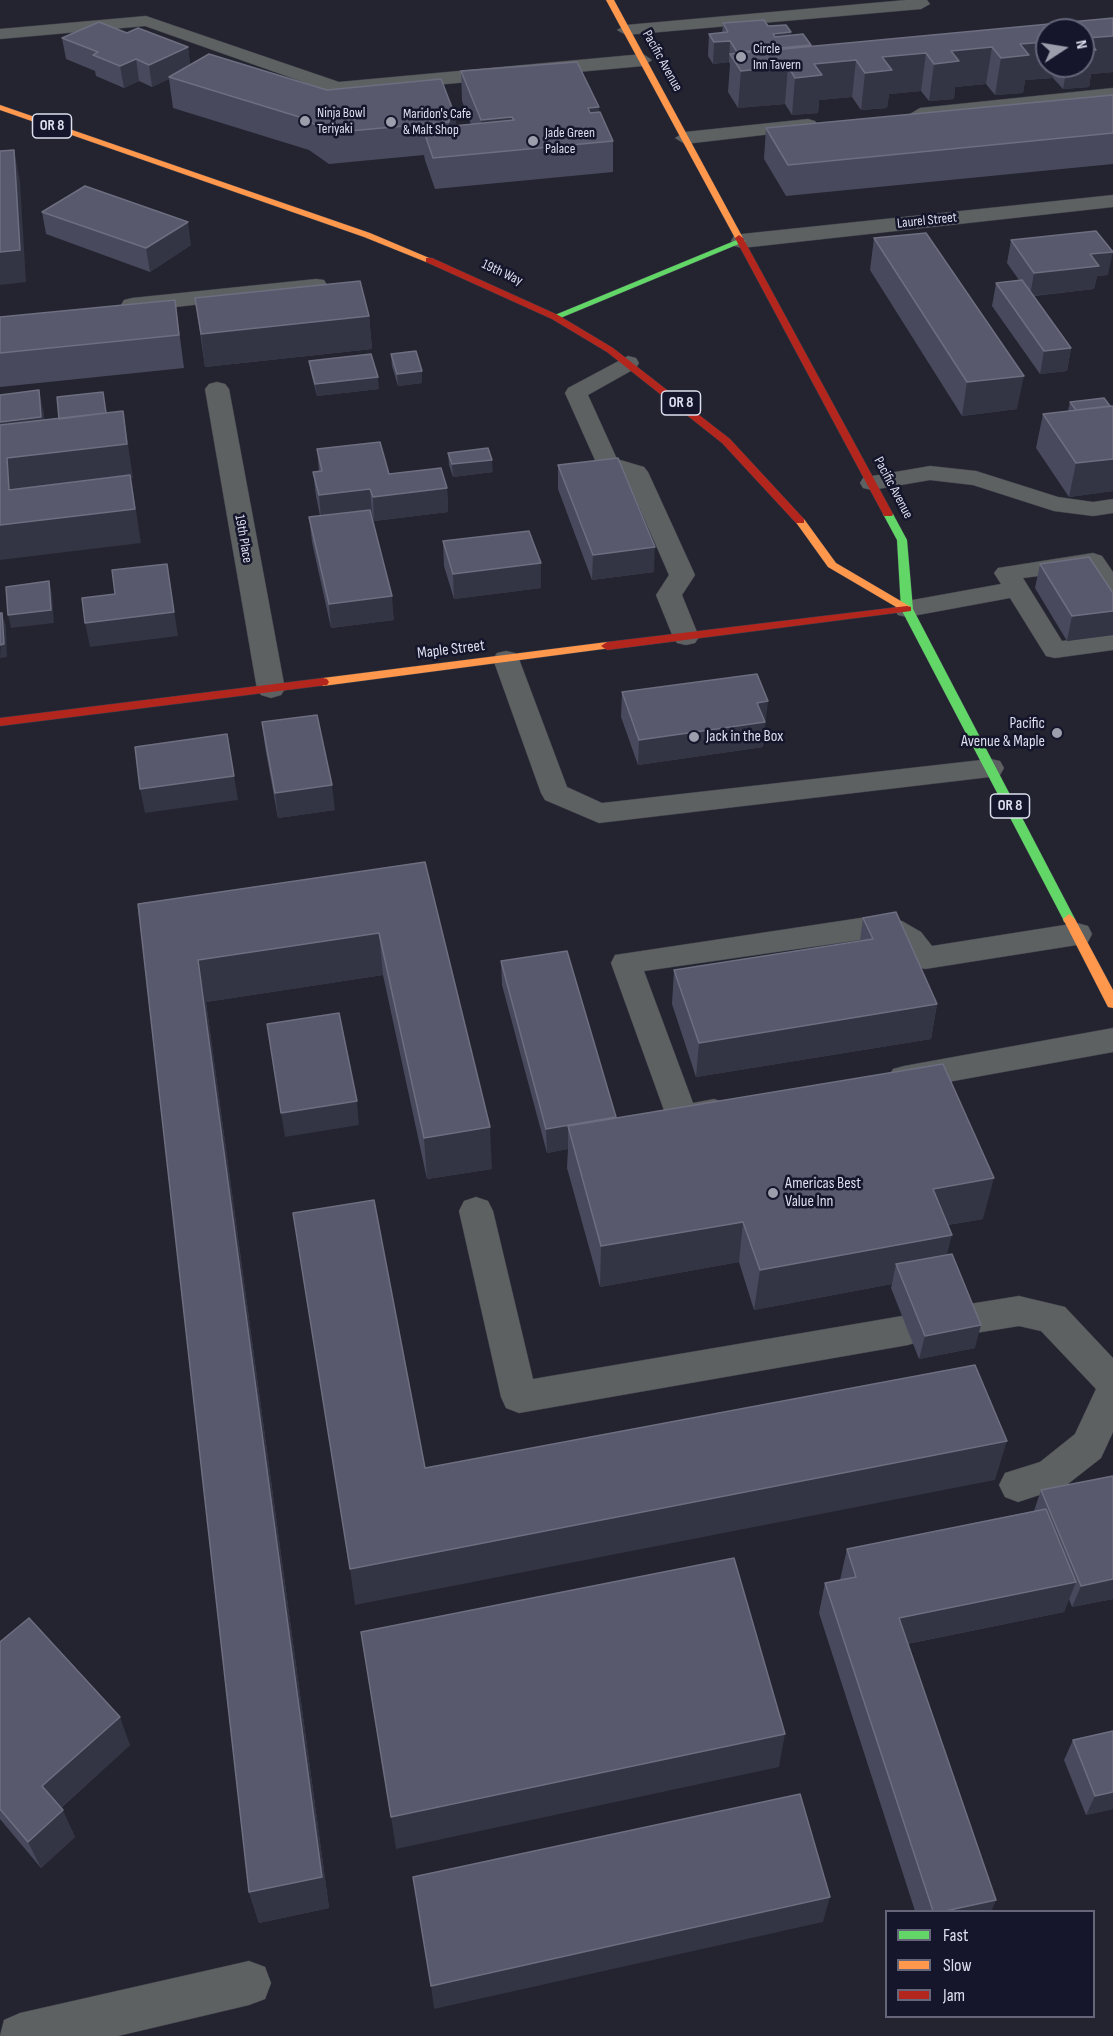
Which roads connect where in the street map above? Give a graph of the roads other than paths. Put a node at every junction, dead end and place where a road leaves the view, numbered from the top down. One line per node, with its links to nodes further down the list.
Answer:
1 (610, 0): 3 (main road, Pacific Avenue / OR 8)
2 (918, 0): 3 (lane)
3 (626, 30): 5 (main road, Pacific Avenue / OR 8)
4 (0, 34): 5 (lane)
5 (643, 60): 10 (main road, Pacific Avenue / OR 8)
6 (1113, 94): 8 (lane)
7 (0, 107): 17 (main road, 19th Way / OR 8)
8 (904, 115)
9 (823, 123): 10 (lane)
10 (685, 138): 13 (main road, Pacific Avenue / OR 8)
11 (1113, 201): 12 (street, Laurel Street)
12 (917, 222): 13 (street, Laurel Street); 14 (lane)
13 (742, 241): 17 (main road); 20 (main road, Pacific Avenue / OR 8)
14 (930, 241)
15 (316, 285): 16 (lane)
16 (117, 307)
17 (555, 317): 18 (main road, 19th Way / OR 8)
18 (628, 363): 24 (main road, 19th Way / OR 8); 25 (lane)
19 (217, 389): 28 (street, 19th Place)
20 (872, 483): 21 (lane); 24 (main road, Pacific Avenue / OR 8)
21 (1113, 506)
22 (1016, 589): 23 (lane); 24 (lane); 26 (lane)
23 (1113, 592)
24 (907, 609): 25 (main road, Maple Street); 30 (main road, Pacific Avenue / OR 8)
25 (686, 637): 27 (main road, Maple Street)
26 (1113, 642)
27 (506, 659): 28 (main road, Maple Street); 30 (lane)
28 (271, 689): 29 (main road, Maple Street)
29 (0, 722)
30 (990, 768): 31 (main road, Pacific Avenue / OR 8)
31 (1077, 934): 32 (main road, Pacific Avenue / OR 8); 35 (lane)
32 (1113, 1003)
33 (1113, 1040): 34 (lane)
34 (880, 1082)
35 (740, 1107)
36 (476, 1211): 38 (lane)
37 (963, 1320): 39 (lane)
38 (908, 1330)
39 (1113, 1382)
40 (1113, 1394): 41 (lane)
41 (1018, 1485)
42 (249, 1983): 43 (lane)
43 (20, 2036)

